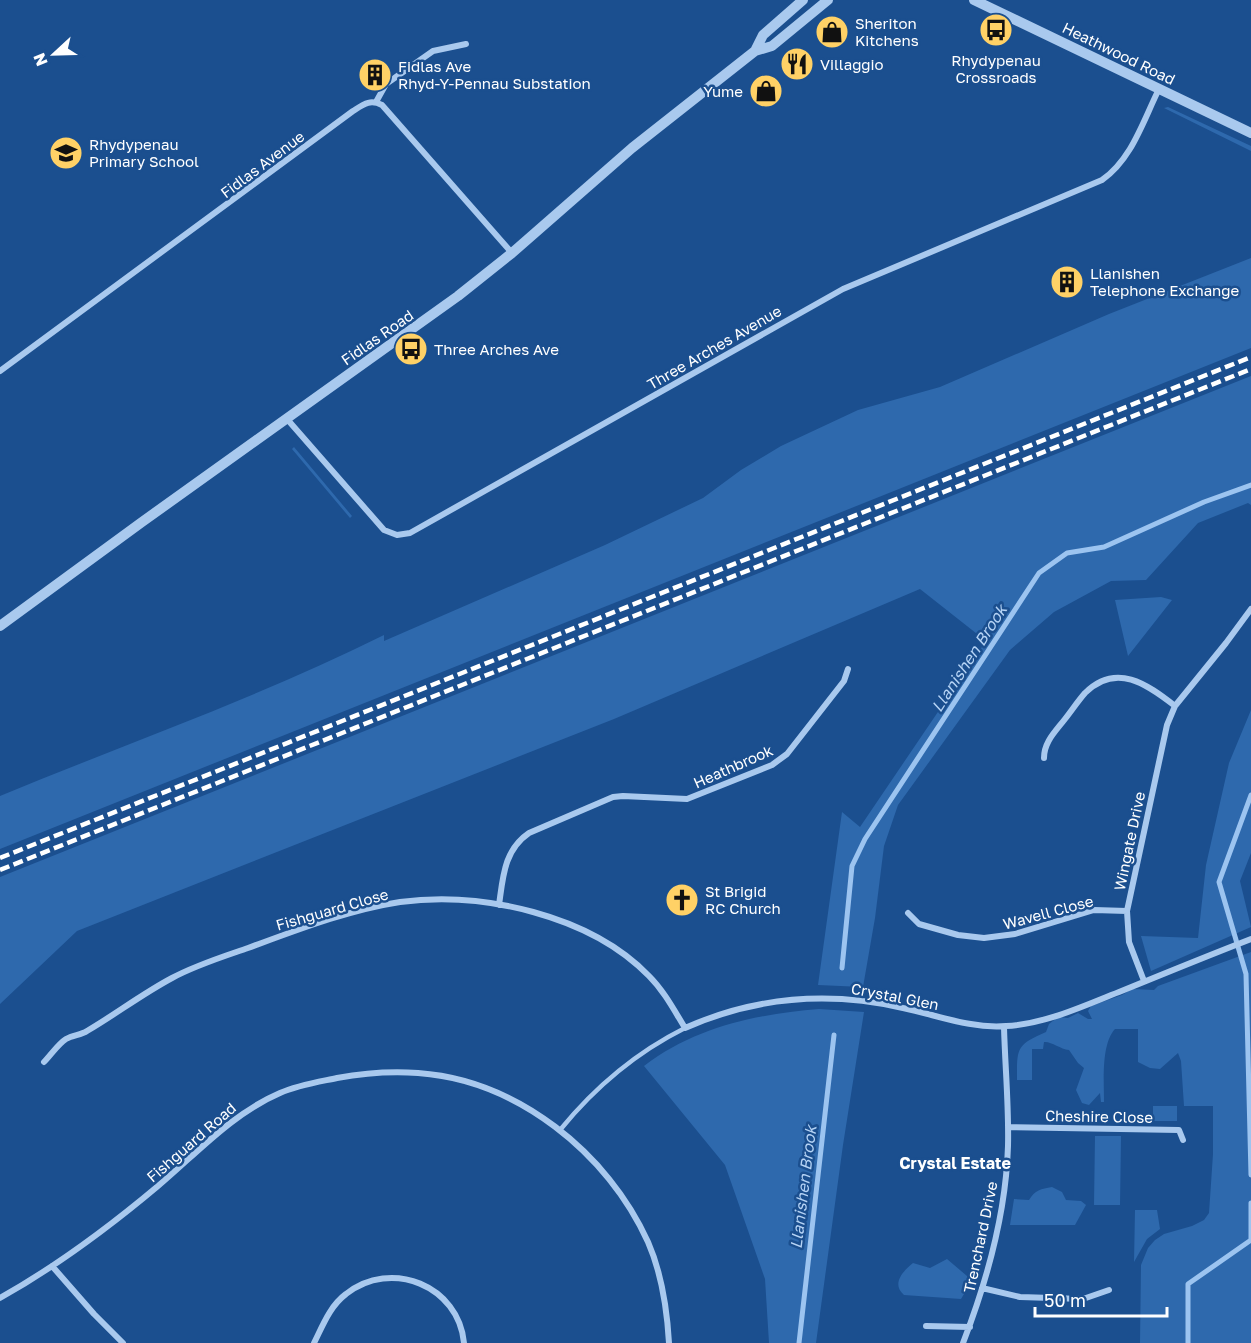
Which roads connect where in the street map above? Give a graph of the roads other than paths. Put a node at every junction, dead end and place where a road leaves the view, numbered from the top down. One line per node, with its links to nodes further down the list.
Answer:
1 (803, 0): 5 (street, Fidlas Road)
2 (828, 0): 5 (street, Fidlas Road)
3 (974, 0): 6 (street, Heathwood Road)
4 (466, 44): 7 (street)
5 (755, 51): 9 (street, Fidlas Road)
6 (1159, 89): 8 (street, Heathwood Road); 11 (street, Three Arches Avenue)
7 (376, 102): 9 (street); 10 (street, Fidlas Avenue)
8 (1251, 133)
9 (512, 253): 11 (street, Fidlas Road)
10 (0, 371)
11 (287, 419): 13 (street, Fidlas Road)
12 (1251, 609): 15 (street, Wingate Drive)
13 (0, 626)
14 (848, 669): 17 (street, Heathbrook)
15 (1174, 706): 16 (street); 18 (street, Wingate Drive)
16 (1044, 758)
17 (499, 905): 23 (street, Fishguard Close); 24 (street, Fishguard Close)
18 (1127, 911): 19 (street, Wavell Close); 21 (street, Wingate Drive)
19 (908, 914)
20 (1249, 940): 21 (street, Crystal Glen)
21 (1144, 981): 22 (street, Crystal Glen)
22 (1004, 1027): 23 (street, Crystal Glen); 25 (street, Trenchard Drive)
23 (685, 1028): 26 (lane, Crystal Glen)
24 (44, 1062)
25 (1008, 1127): 27 (street, Cheshire Close); 29 (street, Trenchard Drive)
26 (560, 1130): 28 (street, Fishguard Road); 37 (street, Fishguard Road)
27 (1183, 1140)
28 (52, 1266): 31 (street, Fishguard Road); 34 (street)
29 (982, 1288): 30 (street); 33 (street, Trenchard Drive)
30 (1109, 1290)
31 (0, 1298)
32 (926, 1326): 33 (street)
33 (970, 1327): 38 (street, Trenchard Drive)
34 (123, 1343)
35 (314, 1343): 36 (street)
36 (464, 1343)
37 (669, 1343)
38 (963, 1343)

